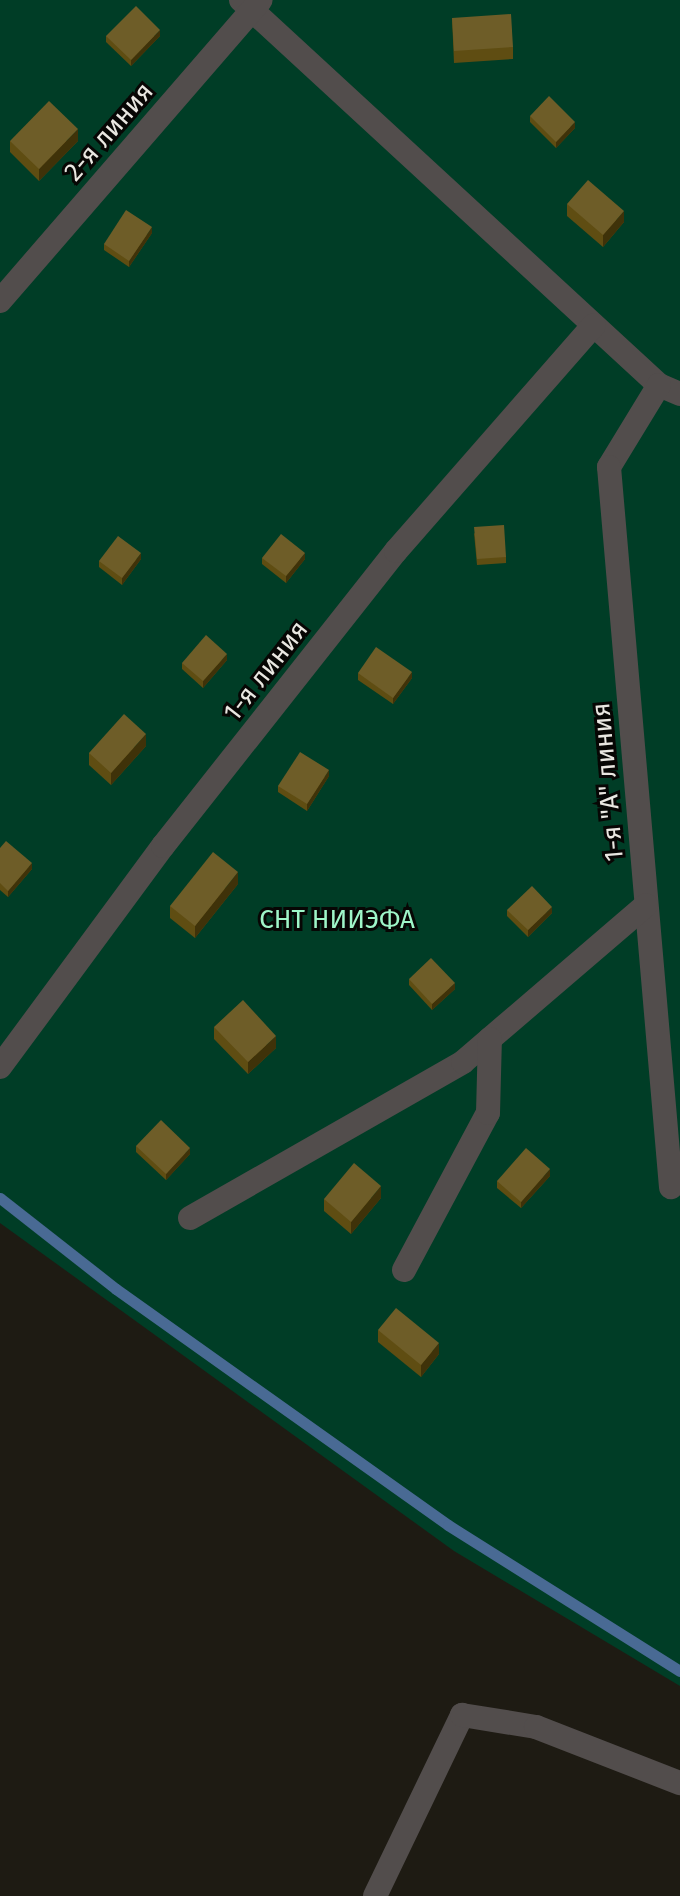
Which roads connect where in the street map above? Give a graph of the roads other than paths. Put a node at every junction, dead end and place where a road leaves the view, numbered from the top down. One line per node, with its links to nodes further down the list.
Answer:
1 (251, 4): 2 (street, 2-я линия); 3 (street)
2 (0, 301)
3 (594, 325): 4 (street); 7 (street, 1-я линия)
4 (669, 390): 5 (street, 1-я "А" линия)
5 (646, 905): 6 (street); 8 (street, 1-я "А" линия)
6 (490, 1039): 9 (street); 10 (street)
7 (0, 1067)
8 (671, 1187)
9 (190, 1218)
10 (404, 1270)
11 (680, 1783): 12 (street)
12 (375, 1896)

